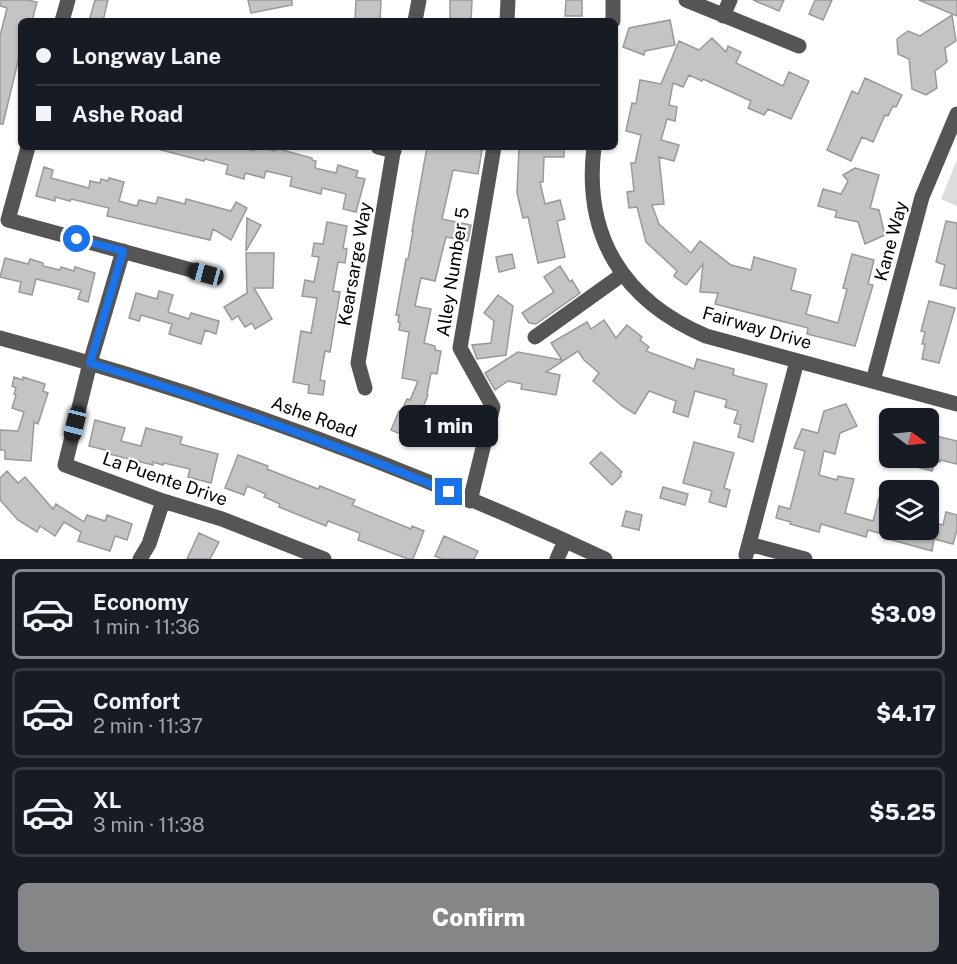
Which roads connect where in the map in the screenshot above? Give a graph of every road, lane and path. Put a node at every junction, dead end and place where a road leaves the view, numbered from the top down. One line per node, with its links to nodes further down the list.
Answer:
1 (68, 0): 8 (street)
2 (419, 0): 9 (street)
3 (508, 0): 10 (street)
4 (613, 0): 11 (street)
5 (686, 0): 7 (street)
6 (730, 0): 7 (street)
7 (723, 16): 12 (street)
8 (63, 18)
9 (416, 18)
10 (507, 18)
11 (613, 18)
12 (799, 46)
13 (957, 114): 25 (street, Kane Way)
14 (27, 150): 18 (street)
15 (389, 150): 26 (street, Kearsarge Way)
16 (493, 150): 29 (street, Alley Number 5)
17 (594, 150): 20 (street, Fairway Drive)
18 (123, 251): 19 (street); 24 (street, La Puente Drive)
19 (206, 274)
20 (622, 274): 21 (street); 23 (street, Fairway Drive)
21 (535, 337)
22 (0, 338): 24 (street, Ashe Road)
23 (798, 361): 25 (street, Fairway Drive); 35 (street)
24 (90, 363): 28 (street, La Puente Drive); 29 (street, Ashe Road)
25 (873, 381): 27 (street, Fairway Drive)
26 (365, 388)
27 (957, 404)
28 (163, 501): 31 (street); 32 (street, La Puente Drive)
29 (470, 501): 30 (street, Ashe Road)
30 (565, 540): 33 (street); 34 (street, Ashe Road)
31 (140, 559)
32 (324, 559)
33 (557, 559)
34 (605, 559)
35 (805, 559)

